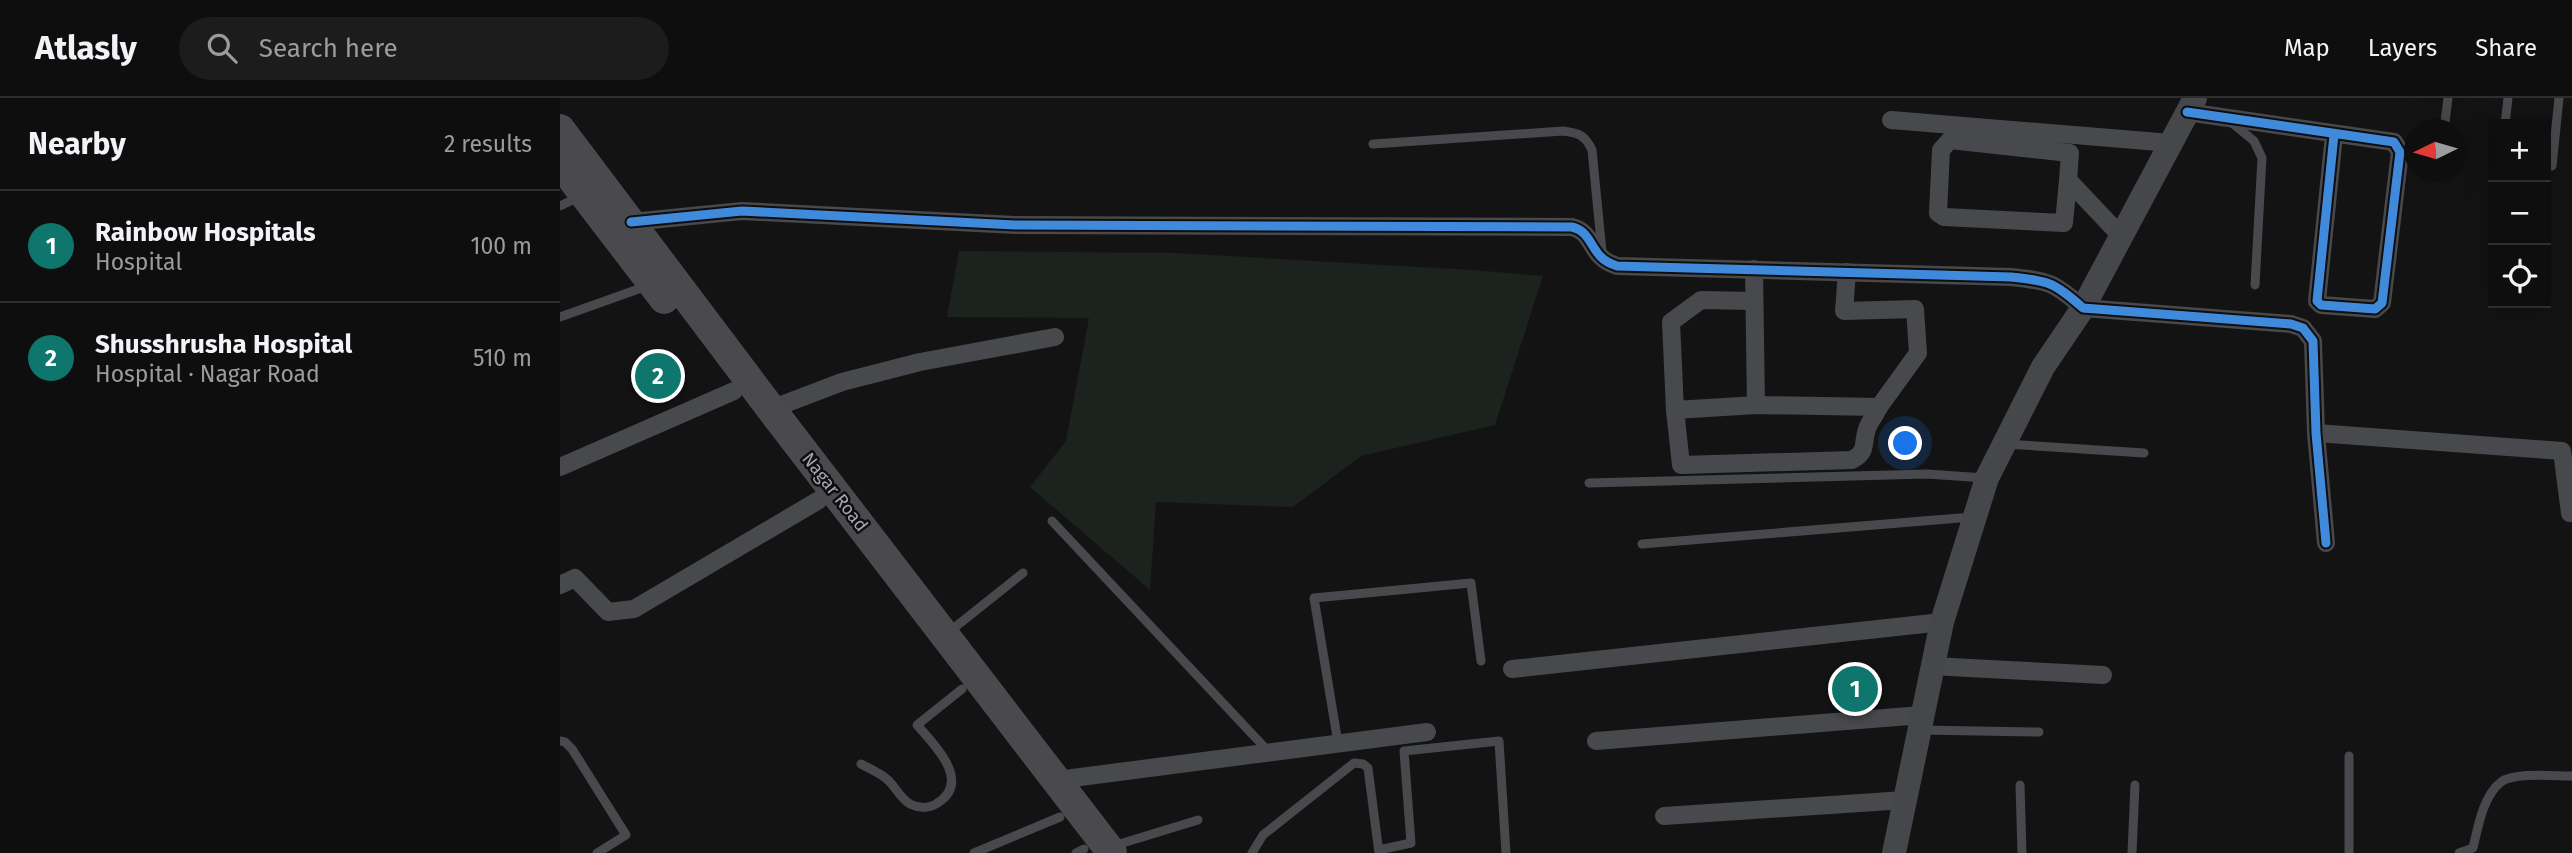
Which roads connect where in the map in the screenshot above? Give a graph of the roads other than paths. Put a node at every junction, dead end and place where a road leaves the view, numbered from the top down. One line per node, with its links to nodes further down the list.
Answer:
1 (2448, 98): 6 (lane)
2 (2508, 98): 7 (lane)
3 (2559, 98): 14 (lane)
4 (2191, 105): 5 (street); 11 (main road)
5 (2228, 119): 10 (street); 23 (lane)
6 (2445, 119)
7 (2506, 119)
8 (1891, 120): 11 (street)
9 (560, 129): 17 (highway, Nagar Road)
10 (2334, 135): 10 (street)
11 (2171, 143): 18 (main road)
12 (1373, 144): 19 (lane)
13 (560, 163): 16 (highway, Nagar Road)
14 (2552, 166)
15 (2068, 180): 15 (street); 18 (street)
16 (572, 201): 22 (highway, Nagar Road)
17 (631, 222): 19 (street); 31 (highway, Nagar Road)
18 (2121, 236): 25 (main road)
19 (1603, 259): 20 (street)
20 (1754, 269): 21 (street); 24 (street)
21 (1847, 272): 25 (street); 30 (street)
22 (652, 284): 26 (lane); 28 (highway, Nagar Road)
23 (2255, 285)
24 (1754, 301): 29 (street); 32 (street)
25 (2083, 307): 33 (street); 34 (main road)
26 (560, 317)
27 (1055, 337): 31 (street)
28 (734, 391): 36 (street); 39 (highway, Nagar Road)
29 (1756, 405): 30 (street); 32 (street)
30 (1880, 407): 32 (street)
31 (771, 409): 48 (highway, Nagar Road)
32 (1675, 410)
33 (2316, 433): 40 (street); 43 (street)
34 (2004, 444): 35 (lane); 37 (main road)
35 (2144, 453)
36 (560, 467)
37 (1987, 478): 38 (lane); 41 (main road)
38 (1589, 483)
39 (819, 500): 46 (street); 53 (highway, Nagar Road)
40 (2570, 513)
41 (1973, 517): 44 (lane); 47 (main road)
42 (1052, 522): 60 (lane)
43 (2326, 543)
44 (1642, 544)
45 (1023, 573): 48 (lane)
46 (560, 585)
47 (1942, 622): 50 (main road); 51 (street)
48 (945, 635): 64 (highway, Nagar Road)
49 (1482, 661): 59 (lane)
50 (1933, 666): 52 (street); 54 (main road)
51 (1512, 669)
52 (2103, 676)
53 (962, 689): 62 (lane); 69 (highway, Nagar Road)
54 (1921, 723): 56 (lane); 58 (street); 67 (main road)
55 (1427, 732): 59 (street)
56 (2039, 733)
57 (560, 741): 73 (lane)
58 (1596, 741)
59 (1338, 743): 60 (street)
60 (1269, 752): 64 (street)
61 (2349, 756): 80 (lane)
62 (861, 764)
63 (2572, 776): 81 (lane)
64 (1057, 780): 71 (highway, Nagar Road)
65 (2020, 785): 78 (lane)
66 (2136, 785): 79 (lane)
67 (1905, 800): 68 (street); 77 (main road)
68 (1664, 816)
69 (1060, 817): 71 (highway, Nagar Road); 74 (lane)
70 (1198, 820): 71 (lane)
71 (1093, 851)
72 (1379, 851): 75 (lane); 76 (lane)
73 (597, 853)
74 (974, 853)
75 (1252, 853)
76 (1506, 853)
77 (1894, 853)
78 (2022, 853)
79 (2132, 853)
80 (2348, 853)
81 (2459, 853)

